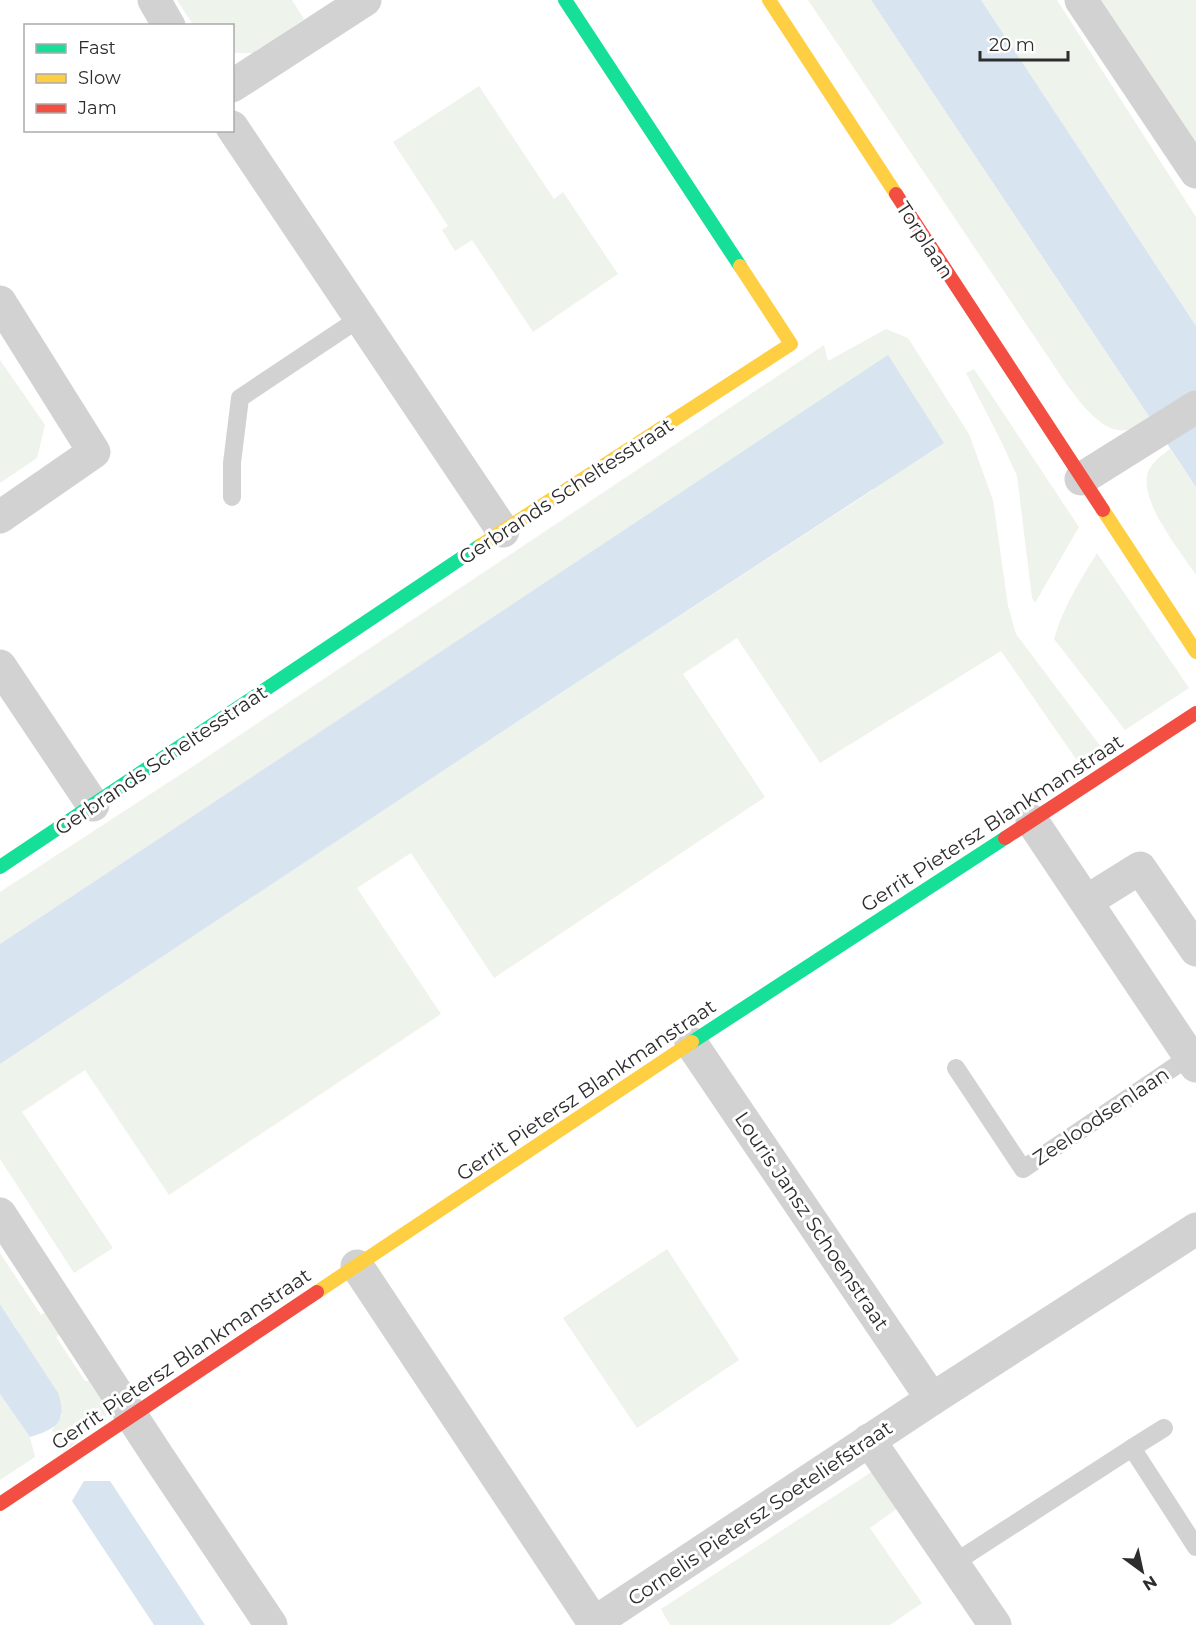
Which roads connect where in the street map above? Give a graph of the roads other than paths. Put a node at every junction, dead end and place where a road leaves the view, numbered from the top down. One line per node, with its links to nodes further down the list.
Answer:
1 (153, 0): 6 (street)
2 (364, 0): 7 (street)
3 (565, 0): 16 (street, Gerbrands Scheltesstraat)
4 (769, 0): 13 (street, Torplaan)
5 (1081, 0): 9 (street)
6 (168, 24)
7 (234, 85)
8 (234, 130): 11 (street)
9 (1196, 172)
10 (0, 302): 15 (street)
11 (360, 318): 14 (lane); 16 (street)
12 (1196, 407): 13 (street)
13 (1082, 480): 17 (street, Torplaan)
14 (232, 497)
15 (0, 517)
16 (503, 531): 20 (street, Gerbrands Scheltesstraat)
17 (1196, 652)
18 (0, 666): 20 (street)
19 (1196, 713): 21 (street, Gerrit Pietersz Blankmanstraat)
20 (93, 805): 22 (street, Gerbrands Scheltesstraat)
21 (1032, 820): 23 (street, Zeeloodsenlaan); 25 (street, Gerrit Pietersz Blankmanstraat)
22 (0, 867)
23 (1087, 901): 24 (street); 26 (street, Zeeloodsenlaan)
24 (1196, 950)
25 (691, 1043): 30 (street, Gerrit Pietersz Blankmanstraat); 31 (street, Louris Jansz Schoenstraat)
26 (1193, 1062): 27 (lane, Zeeloodsenlaan)
27 (956, 1068)
28 (0, 1214): 32 (street)
29 (1196, 1229): 31 (street, Cornelis Pietersz Soeteliefstraat)
30 (357, 1266): 32 (street, Gerrit Pietersz Blankmanstraat); 39 (street, Cornelis Pietersz Soeteliefstraat)
31 (932, 1399): 34 (street, Cornelis Pietersz Soeteliefstraat)
32 (131, 1416): 36 (street, Gerrit Pietersz Blankmanstraat); 40 (street)
33 (1164, 1428): 35 (lane)
34 (869, 1440): 38 (street); 39 (street, Cornelis Pietersz Soeteliefstraat)
35 (1132, 1448): 37 (lane); 38 (lane)
36 (0, 1504)
37 (1196, 1547)
38 (954, 1563): 41 (street)
39 (593, 1624)
40 (271, 1625)
41 (995, 1625)

